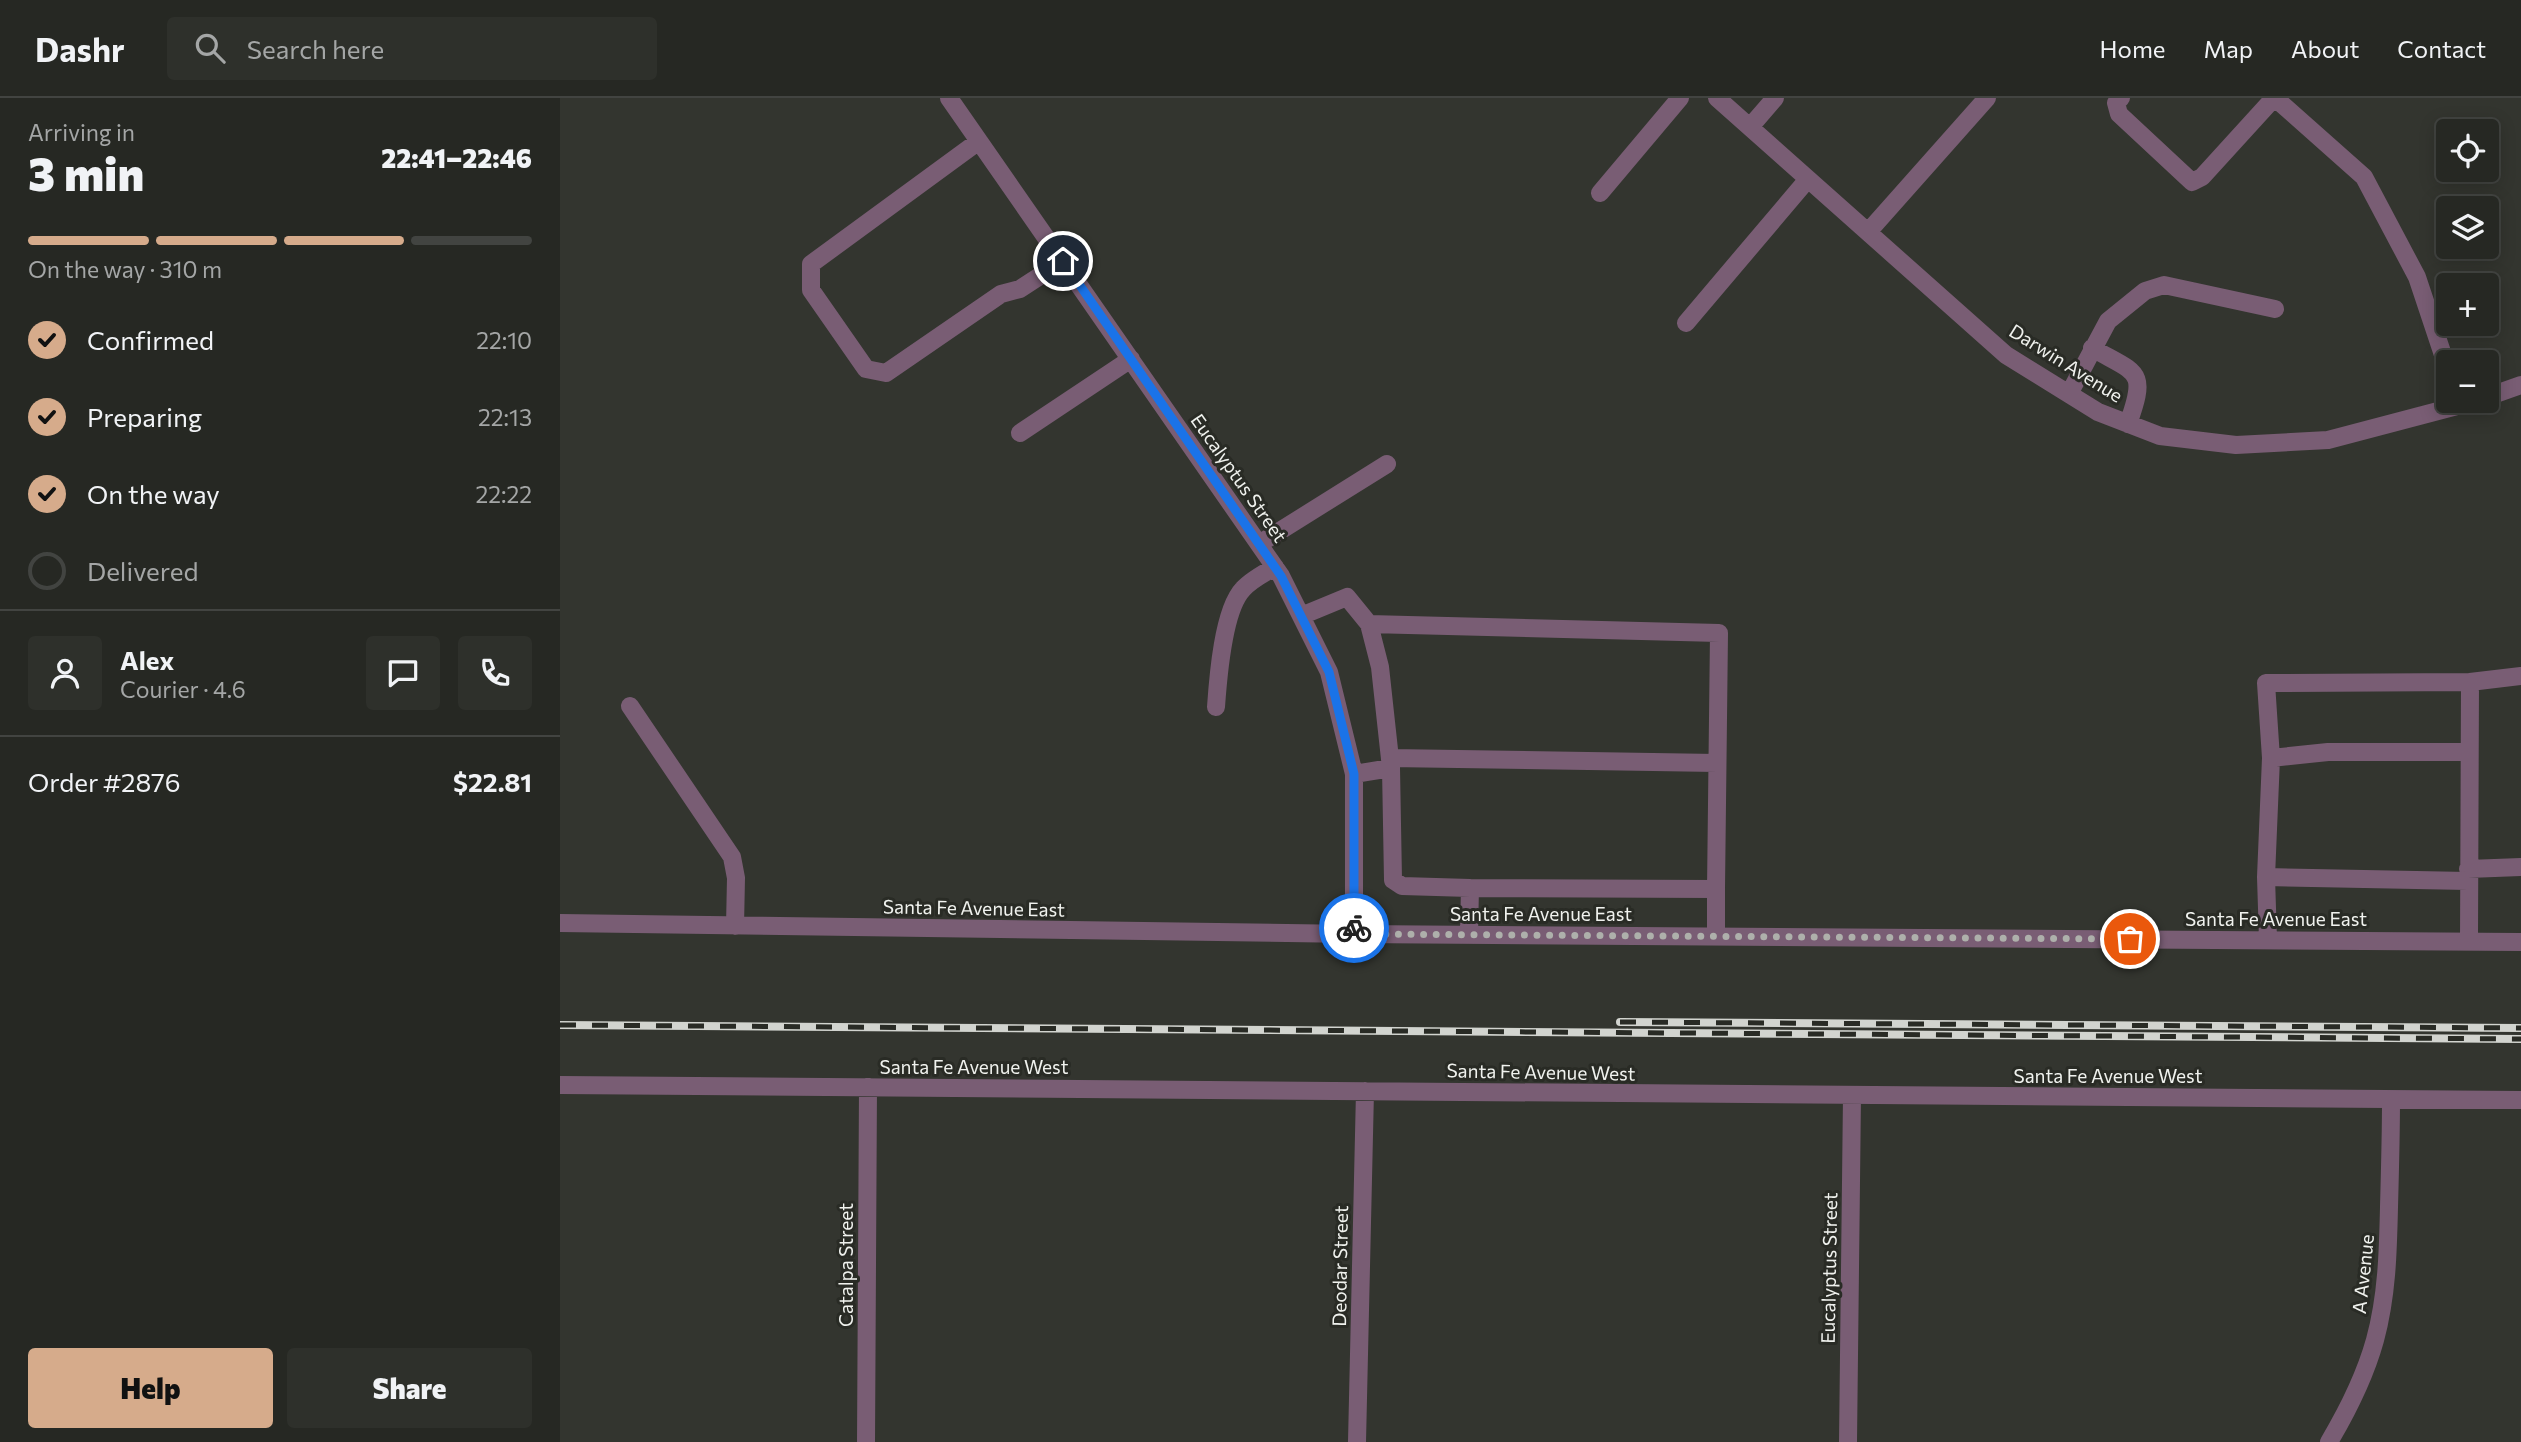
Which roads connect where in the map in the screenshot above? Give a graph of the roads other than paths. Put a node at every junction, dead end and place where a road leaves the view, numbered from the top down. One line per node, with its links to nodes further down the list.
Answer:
1 (949, 98): 9 (street, Eucalyptus Street)
2 (1680, 98): 11 (street)
3 (1717, 98): 8 (street, Darwin Avenue)
4 (1775, 98): 8 (street)
5 (1987, 98): 12 (street)
6 (2121, 98): 7 (street)
7 (2274, 98): 17 (street)
8 (1750, 127): 10 (street, Darwin Avenue)
9 (979, 141): 13 (street, Eucalyptus Street); 13 (street)
10 (1808, 178): 12 (street, Darwin Avenue); 15 (street)
11 (1600, 193)
12 (1868, 232): 21 (street, Darwin Avenue)
13 (1063, 261): 18 (street, Eucalyptus Street)
14 (2275, 309): 16 (street)
15 (1686, 323)
16 (2092, 348): 21 (street); 23 (street)
17 (2441, 350)
18 (1131, 359): 24 (street); 26 (street, Eucalyptus Street)
19 (2521, 384): 20 (street)
20 (2499, 392)
21 (2069, 394): 23 (street, Darwin Avenue)
22 (2436, 411): 23 (street, Darwin Avenue)
23 (2128, 424)
24 (1020, 433)
25 (1387, 464): 26 (street)
26 (1259, 544): 27 (street, Eucalyptus Street)
27 (1275, 567): 28 (street, Eucalyptus Street); 33 (street)
28 (1301, 617): 29 (street); 38 (street, Eucalyptus Street)
29 (1369, 624): 36 (street); 37 (street)
30 (2521, 676): 31 (street)
31 (2470, 682): 34 (street); 35 (street)
32 (631, 706): 45 (street)
33 (1216, 707)
34 (2469, 752): 35 (street); 40 (street)
35 (2271, 758): 41 (street)
36 (1717, 762): 37 (street); 43 (street)
37 (1390, 763): 38 (street); 42 (street)
38 (1354, 774): 46 (street, Eucalyptus Street)
39 (2521, 867): 40 (street)
40 (2468, 875): 41 (street); 50 (street)
41 (2266, 877): 49 (street)
42 (1469, 888): 43 (street); 47 (street)
43 (1716, 889): 48 (street)
44 (560, 923): 45 (street, Santa Fe Avenue East)
45 (735, 926): 46 (street, Santa Fe Avenue East)
46 (1354, 934): 47 (street, Santa Fe Avenue East)
47 (1469, 934): 48 (street, Santa Fe Avenue East)
48 (1716, 936): 49 (street, Santa Fe Avenue East)
49 (2268, 940): 50 (street, Santa Fe Avenue East)
50 (2469, 941): 51 (street, Santa Fe Avenue East)
51 (2521, 942)
52 (560, 1085): 53 (street, Santa Fe Avenue West)
53 (868, 1087): 54 (street, Santa Fe Avenue West); 58 (street, Catalpa Street)
54 (1365, 1091): 55 (street, Santa Fe Avenue West); 59 (street, Deodar Street)
55 (1852, 1095): 56 (street, Santa Fe Avenue West); 60 (street, Eucalyptus Street)
56 (2391, 1100): 57 (street, Santa Fe Avenue West); 61 (street, A Avenue)
57 (2521, 1100)
58 (866, 1442)
59 (1357, 1442)
60 (1848, 1442)
61 (2329, 1442)

